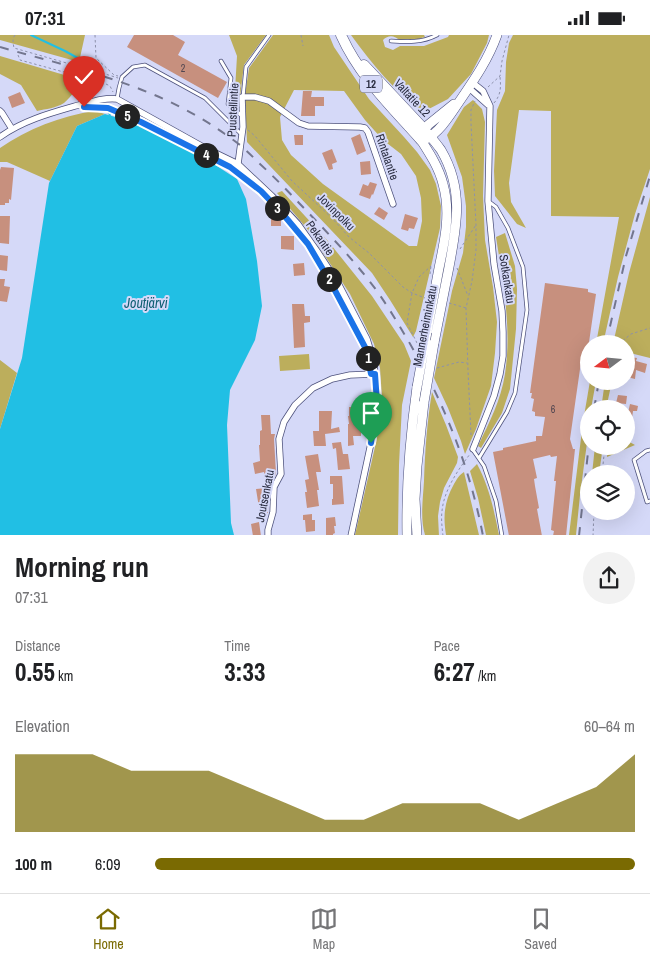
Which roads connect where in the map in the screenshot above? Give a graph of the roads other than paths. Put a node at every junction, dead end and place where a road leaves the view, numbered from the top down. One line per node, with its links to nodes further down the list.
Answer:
1 (269, 35): 8 (lane, Puustellintie)
2 (437, 35): 5 (lane)
3 (497, 35): 7 (main road)
4 (342, 37): 14 (highway, Valtatie 12 / 12); 14 (highway, Valtatie 12 / 12)
5 (391, 41)
6 (221, 61): 11 (lane)
7 (471, 85): 14 (main road); 17 (street, Sotkankatu)
8 (242, 97): 11 (street, Puustellintie); 18 (street, Rintalantie)
9 (117, 99): 12 (street); 13 (lane); 16 (street, Pekantie)
10 (0, 111): 12 (street)
11 (243, 116): 13 (street, Puustellintie)
12 (12, 129): 15 (street)
13 (242, 135): 16 (street, Puustellintie)
14 (425, 135): 26 (main road, Mannerheiminkatu, bridge); 27 (main road, Mannerheiminkatu, bridge)
15 (0, 137)
16 (238, 164): 19 (street, Pekantie)
17 (488, 201): 20 (street, Sotkankatu); 22 (lane)
18 (393, 204)
19 (375, 374): 24 (street, Joutsenkatu); 25 (street, Pekantie)
20 (473, 449): 22 (lane)
21 (650, 450): 23 (lane)
22 (479, 458): 28 (lane)
23 (650, 501)
24 (268, 535)
25 (351, 535)
26 (407, 535)
27 (417, 535)
28 (502, 535)

